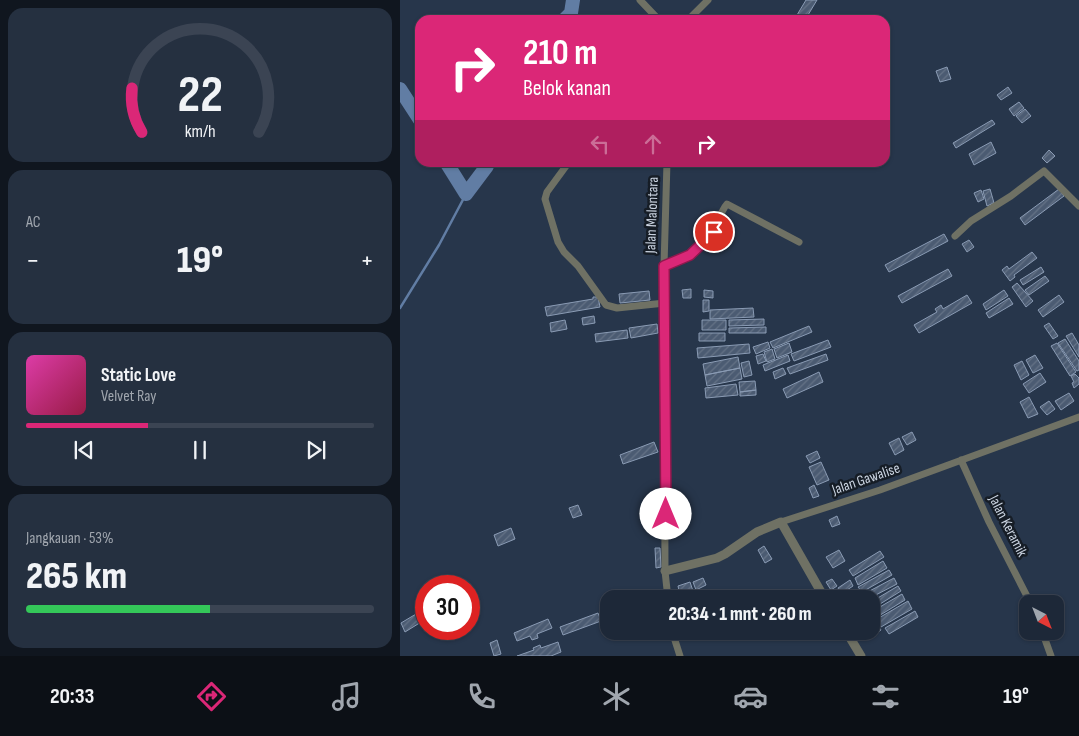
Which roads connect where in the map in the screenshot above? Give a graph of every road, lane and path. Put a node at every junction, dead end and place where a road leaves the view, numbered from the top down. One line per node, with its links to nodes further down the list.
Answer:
1 (640, 0): 3 (street)
2 (708, 0): 4 (street)
3 (654, 15)
4 (693, 15)
5 (566, 167): 11 (street)
6 (667, 167): 10 (street, Jalan Malontara)
7 (1079, 206): 8 (street)
8 (954, 236)
9 (799, 242): 10 (street)
10 (664, 266): 11 (street, Jalan Malontara)
11 (665, 302): 15 (street, Jalan Malontara)
12 (1079, 417): 13 (street, Jalan Gawalise)
13 (961, 460): 14 (street, Jalan Gawalise); 18 (street, Jalan Keramik)
14 (782, 522): 15 (street, Jalan Gawalise); 17 (street)
15 (665, 571): 16 (street, Jalan Malontara)
16 (667, 590)
17 (820, 590)
18 (1026, 595)
19 (675, 640): 22 (street)
20 (851, 640): 23 (street)
21 (1045, 640): 24 (street)
22 (680, 656)
23 (861, 656)
24 (1051, 656)

